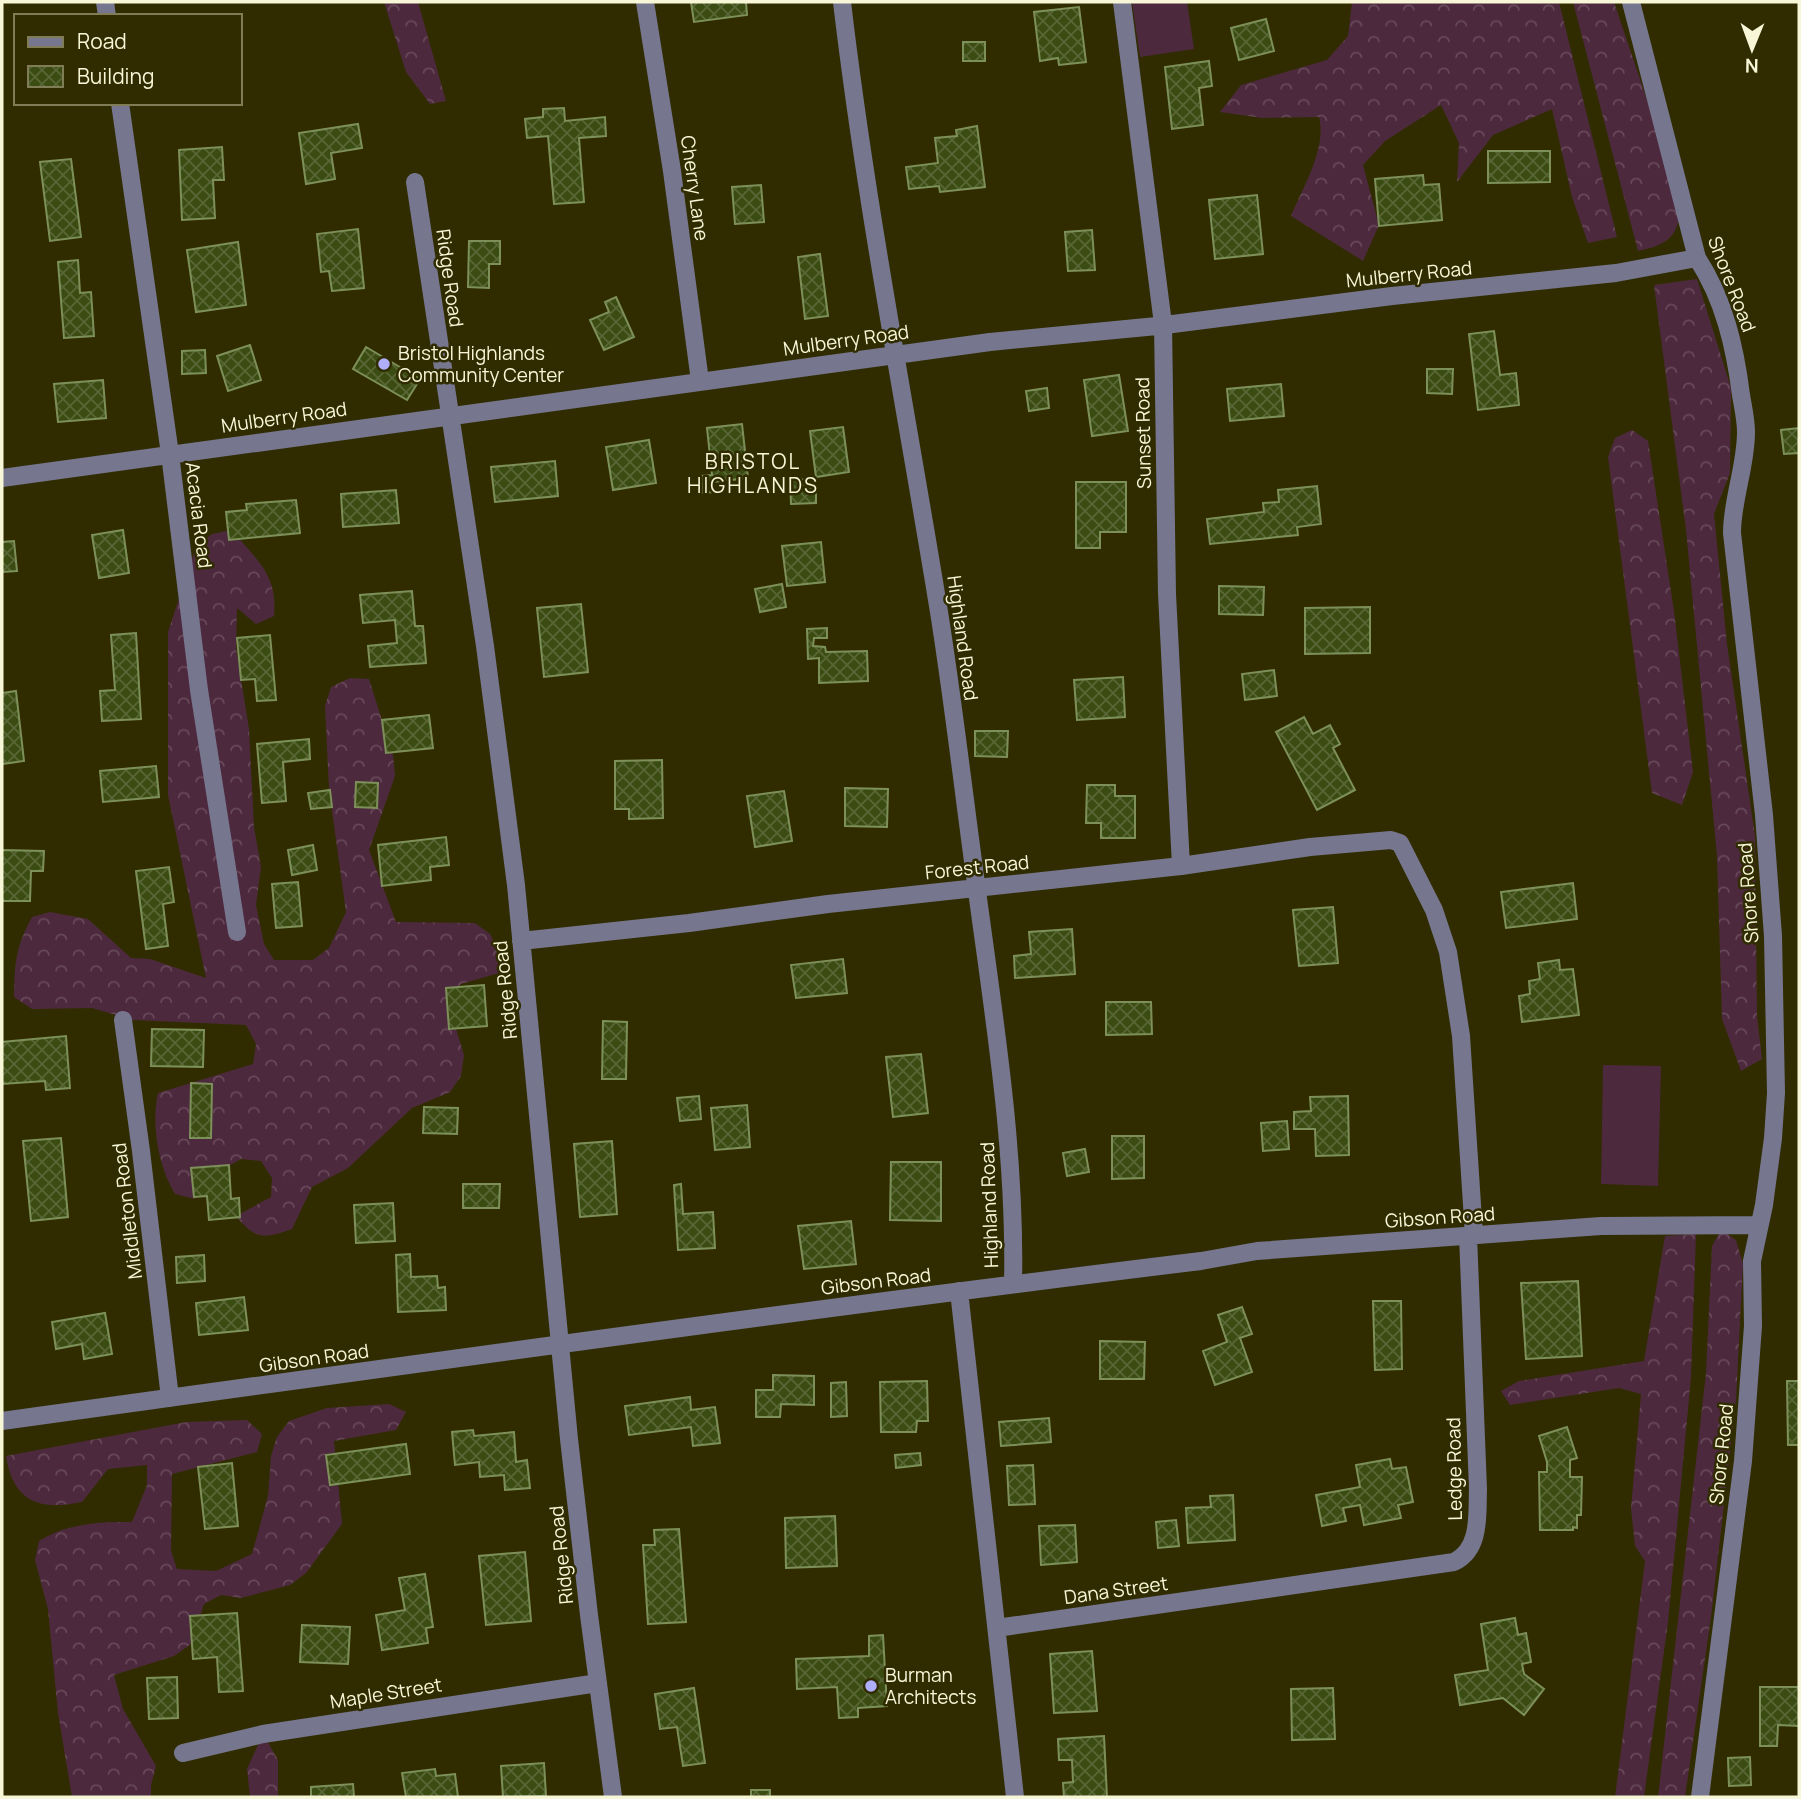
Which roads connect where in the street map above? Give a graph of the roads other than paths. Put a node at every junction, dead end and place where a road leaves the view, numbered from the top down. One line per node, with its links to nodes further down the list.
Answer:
1 (645, 2): 10 (street, Cherry Lane)
2 (842, 2): 9 (street, Highland Road)
3 (1122, 2): 8 (street, Sunset Road)
4 (1631, 2): 7 (street, Shore Road)
5 (120, 105): 12 (street, Acacia Road)
6 (415, 182): 11 (street, Ridge Road)
7 (1697, 258): 8 (street, Mulberry Road); 20 (street, Shore Road)
8 (1163, 324): 9 (street, Mulberry Road); 14 (street, Sunset Road)
9 (896, 354): 10 (street, Mulberry Road); 16 (street, Highland Road)
10 (700, 381): 11 (street, Mulberry Road)
11 (450, 416): 12 (street, Mulberry Road); 18 (street, Ridge Road)
12 (170, 454): 13 (street, Mulberry Road); 17 (street, Acacia Road)
13 (2, 478)
14 (1181, 866): 15 (street, Forest Road); 16 (street, Forest Road)
15 (1418, 876): 21 (street, Ledge Road)
16 (976, 888): 18 (street, Forest Road); 22 (street, Highland Road)
17 (237, 932)
18 (522, 941): 24 (street, Ridge Road)
19 (122, 1020): 25 (street, Middleton Road)
20 (1759, 1224): 21 (street, Gibson Road); 33 (street, Shore Road)
21 (1471, 1235): 22 (street, Gibson Road); 27 (street, Ledge Road)
22 (1013, 1284): 23 (street, Gibson Road)
23 (959, 1291): 24 (street, Gibson Road); 28 (street)
24 (560, 1344): 25 (street, Gibson Road); 29 (street, Ridge Road)
25 (170, 1398): 26 (street, Gibson Road)
26 (2, 1422)
27 (1241, 1593): 28 (street, Dana Street)
28 (996, 1628): 32 (street)
29 (598, 1683): 30 (street, Maple Street); 31 (street, Ridge Road)
30 (183, 1753)
31 (613, 1797)
32 (1015, 1797)
33 (1700, 1797)

